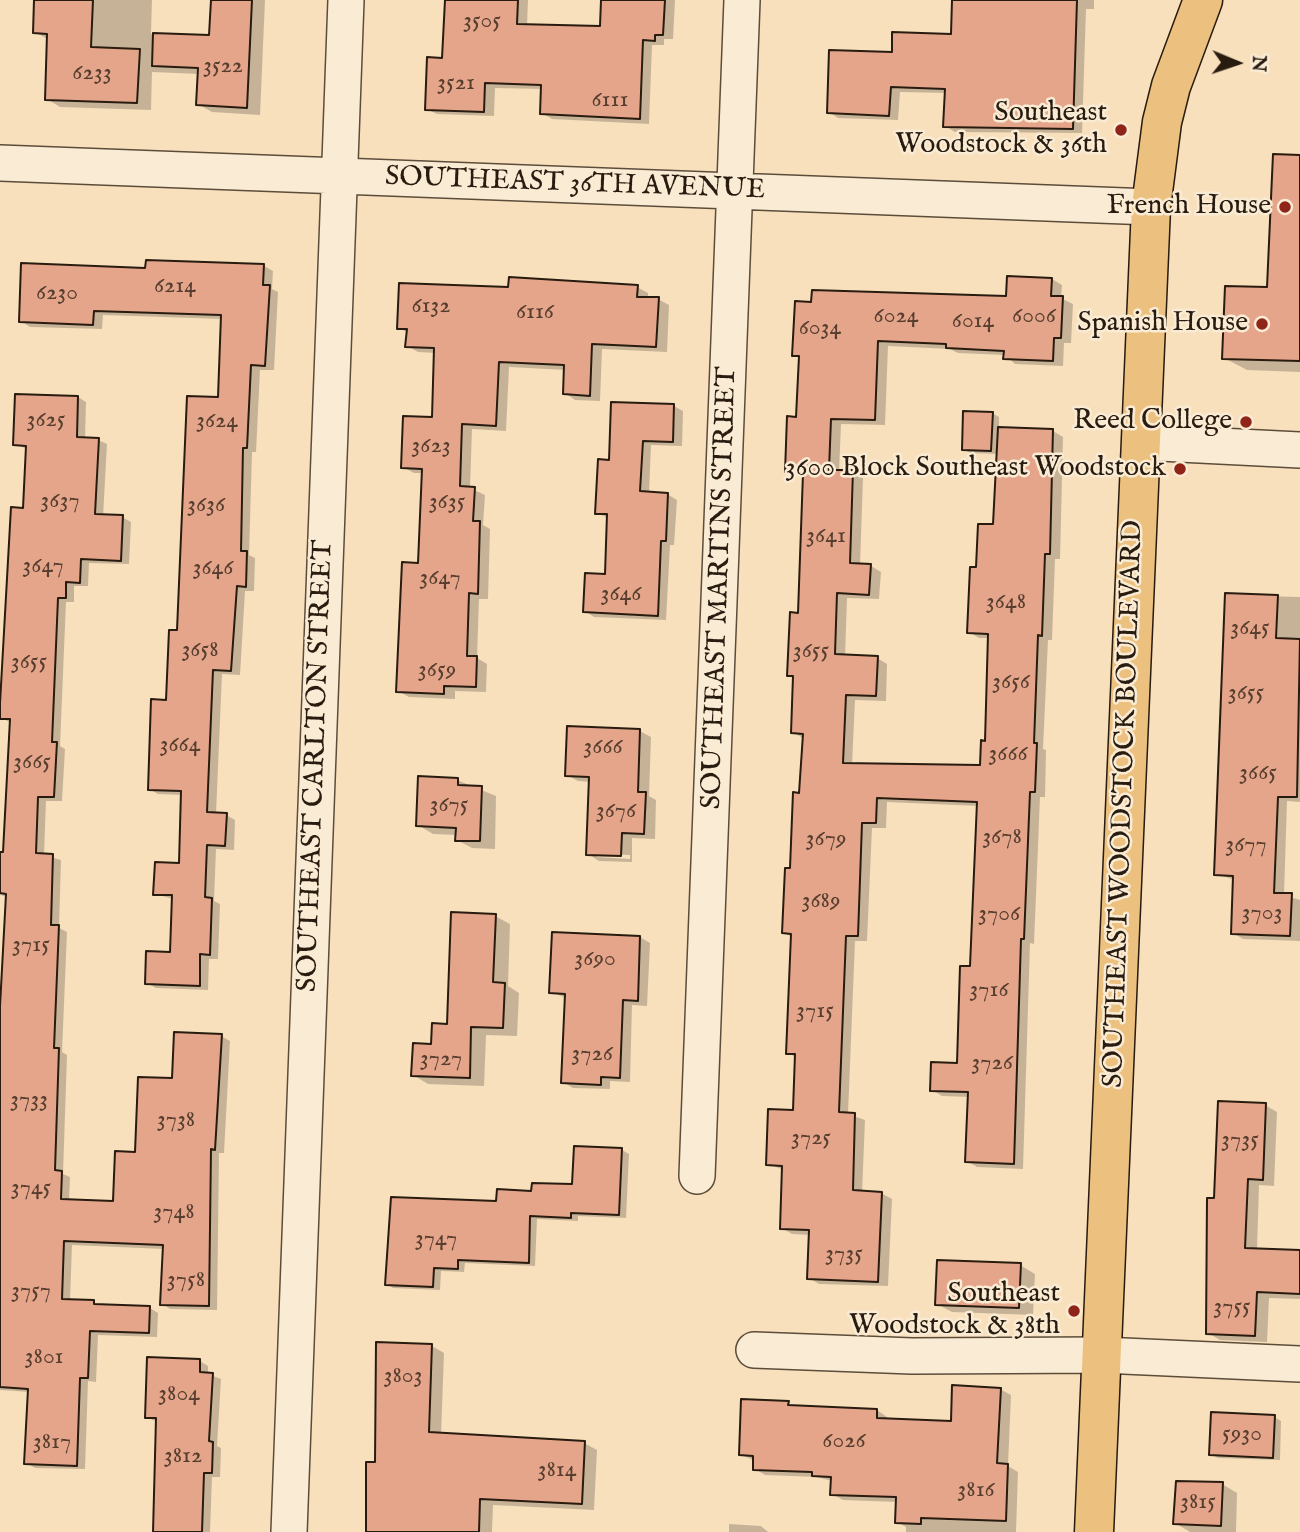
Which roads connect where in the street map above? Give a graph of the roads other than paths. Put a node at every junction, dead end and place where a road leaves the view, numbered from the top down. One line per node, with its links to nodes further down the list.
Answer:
1 (346, 0): 5 (street, SOUTHEAST CARLTON STREET)
2 (742, 0): 6 (street, SOUTHEAST MARTINS STREET)
3 (1203, 0): 7 (main road, SOUTHEAST WOODSTOCK BOULEVARD)
4 (0, 163): 5 (street, SOUTHEAST 36TH AVENUE)
5 (339, 176): 6 (street, SOUTHEAST 36TH AVENUE); 14 (street, SOUTHEAST CARLTON STREET)
6 (734, 191): 7 (street, SOUTHEAST 36TH AVENUE); 10 (street, SOUTHEAST MARTINS STREET)
7 (1151, 207): 8 (main road, SOUTHEAST WOODSTOCK BOULEVARD)
8 (1140, 442): 9 (street); 12 (main road, SOUTHEAST WOODSTOCK BOULEVARD)
9 (1300, 450)
10 (697, 1176)
11 (754, 1350): 12 (street)
12 (1102, 1355): 13 (street); 15 (main road, SOUTHEAST WOODSTOCK BOULEVARD)
13 (1300, 1364)
14 (289, 1532)
15 (1094, 1532)

